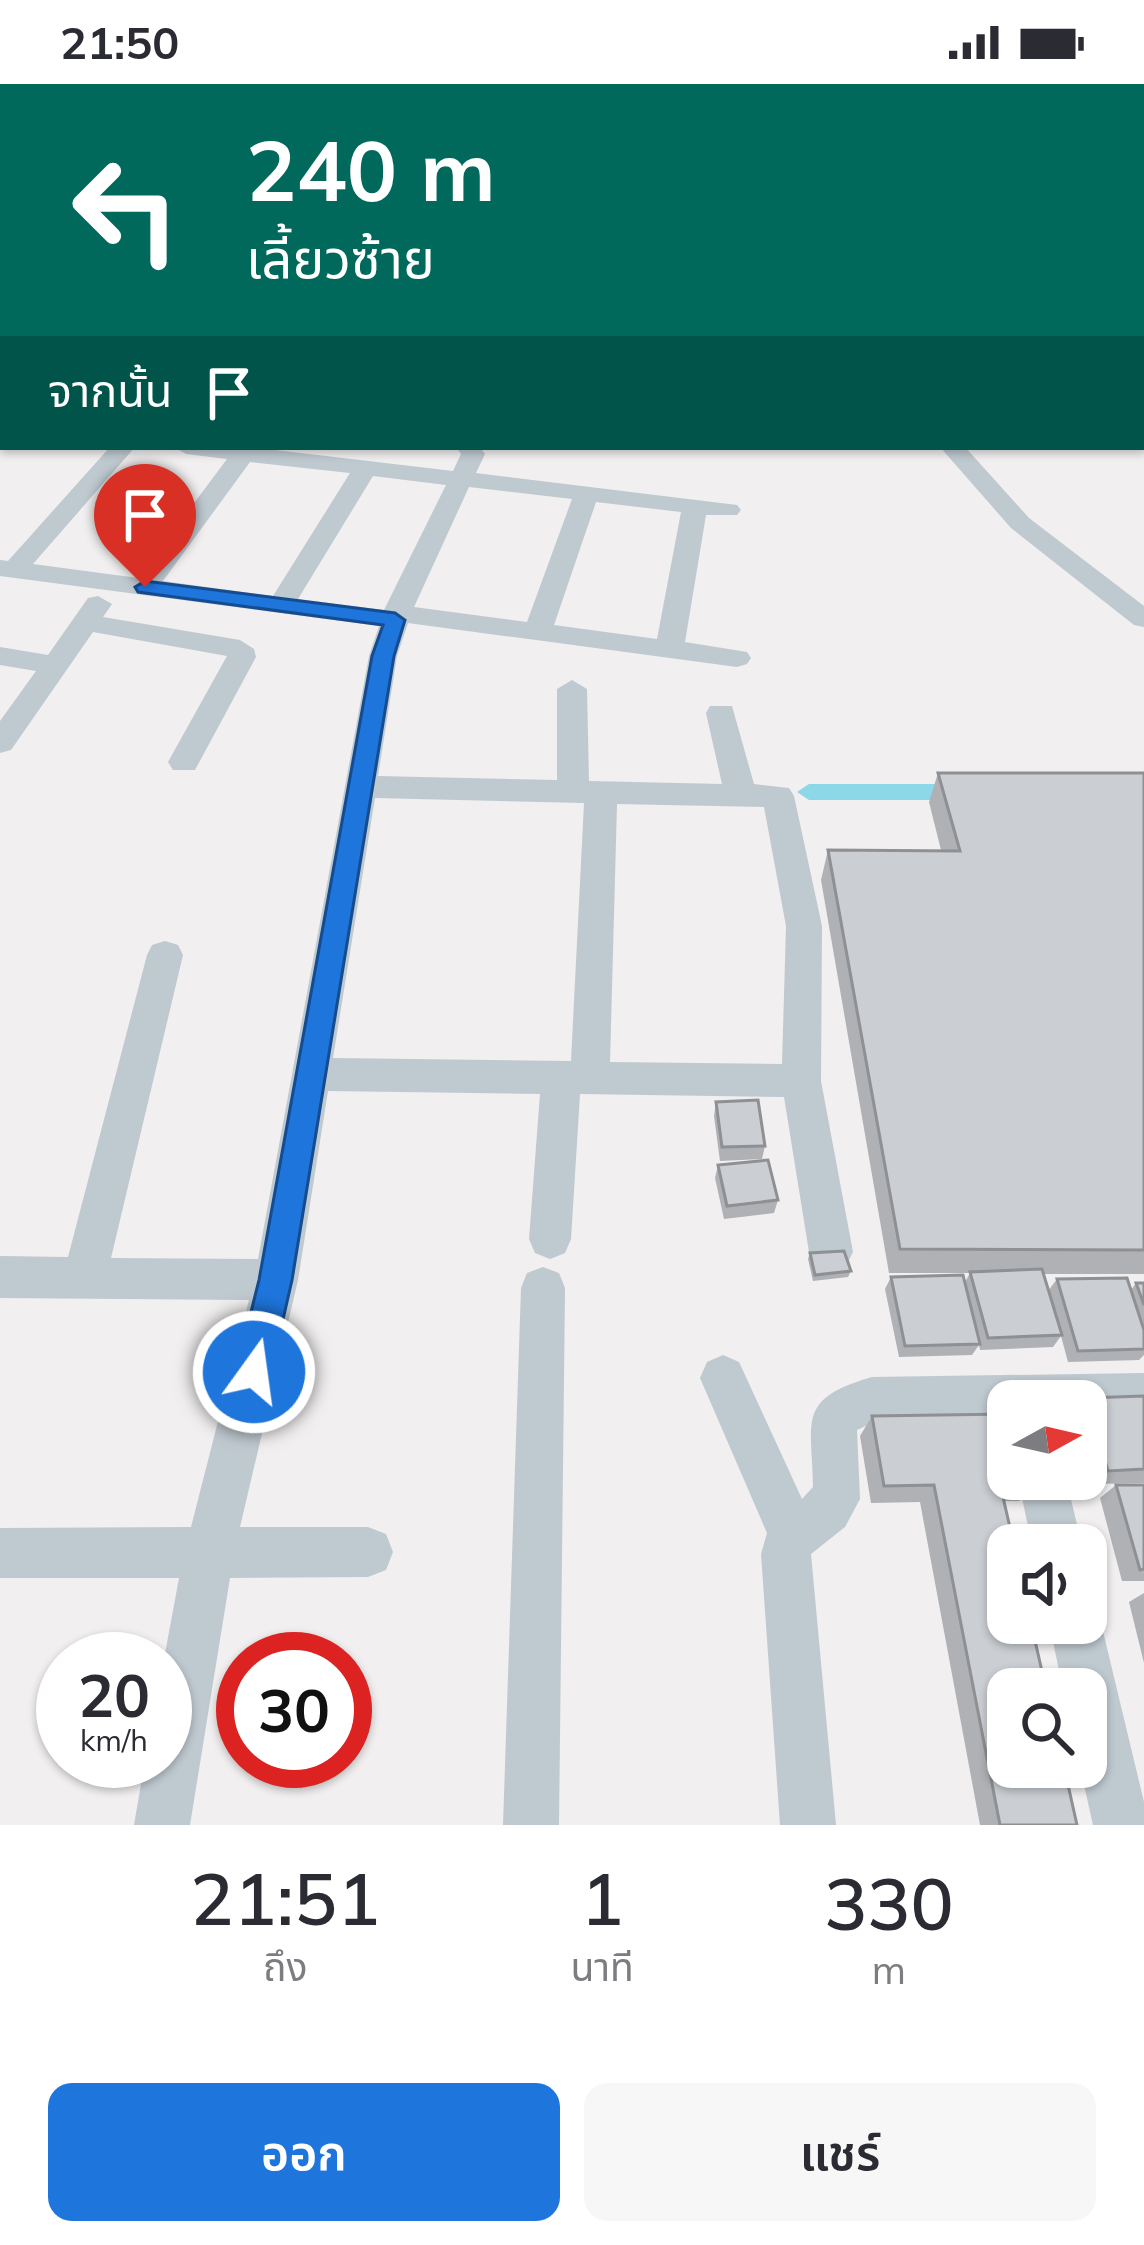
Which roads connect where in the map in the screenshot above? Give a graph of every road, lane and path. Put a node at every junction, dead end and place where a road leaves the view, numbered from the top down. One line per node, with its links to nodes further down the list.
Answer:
1 (120, 450): 10 (street)
2 (215, 450): 4 (street)
3 (955, 450): 15 (street)
4 (244, 453): 6 (street); 12 (street)
5 (466, 459): 6 (street); 7 (street); 14 (street)
6 (366, 467): 13 (street)
7 (587, 493): 8 (street); 17 (street)
8 (695, 506): 9 (street); 18 (street)
9 (728, 510)
10 (7, 569): 11 (street)
11 (114, 584): 12 (street); 16 (street)
12 (145, 587): 13 (street)
13 (281, 605): 14 (street)
14 (396, 616): 17 (street); 26 (street)
15 (1144, 619)
16 (84, 622): 21 (street); 25 (street)
17 (538, 630): 18 (street)
18 (670, 648): 20 (street)
19 (0, 656): 21 (street)
20 (737, 658)
21 (56, 665): 24 (street)
22 (572, 689): 27 (street)
23 (721, 713): 28 (street)
24 (0, 743)
25 (184, 762)
26 (360, 787): 27 (street); 30 (street)
27 (587, 794): 28 (street); 31 (street)
28 (741, 796): 32 (street)
29 (165, 955): 34 (street)
30 (311, 1074): 31 (street); 36 (street)
31 (575, 1078): 32 (street); 47 (street)
32 (801, 1081): 33 (street)
33 (831, 1252)
34 (85, 1276): 35 (street); 36 (street)
35 (0, 1277)
36 (276, 1280): 44 (street)
37 (723, 1378): 41 (street)
38 (1144, 1396): 39 (street)
39 (1107, 1397)
40 (987, 1399): 41 (street)
41 (793, 1533): 48 (street)
42 (368, 1552): 44 (street)
43 (0, 1553): 44 (street)
44 (209, 1554): 46 (street)
45 (1080, 1644): 49 (street)
46 (162, 1825)
47 (531, 1825)
48 (808, 1825)
49 (1121, 1825)

